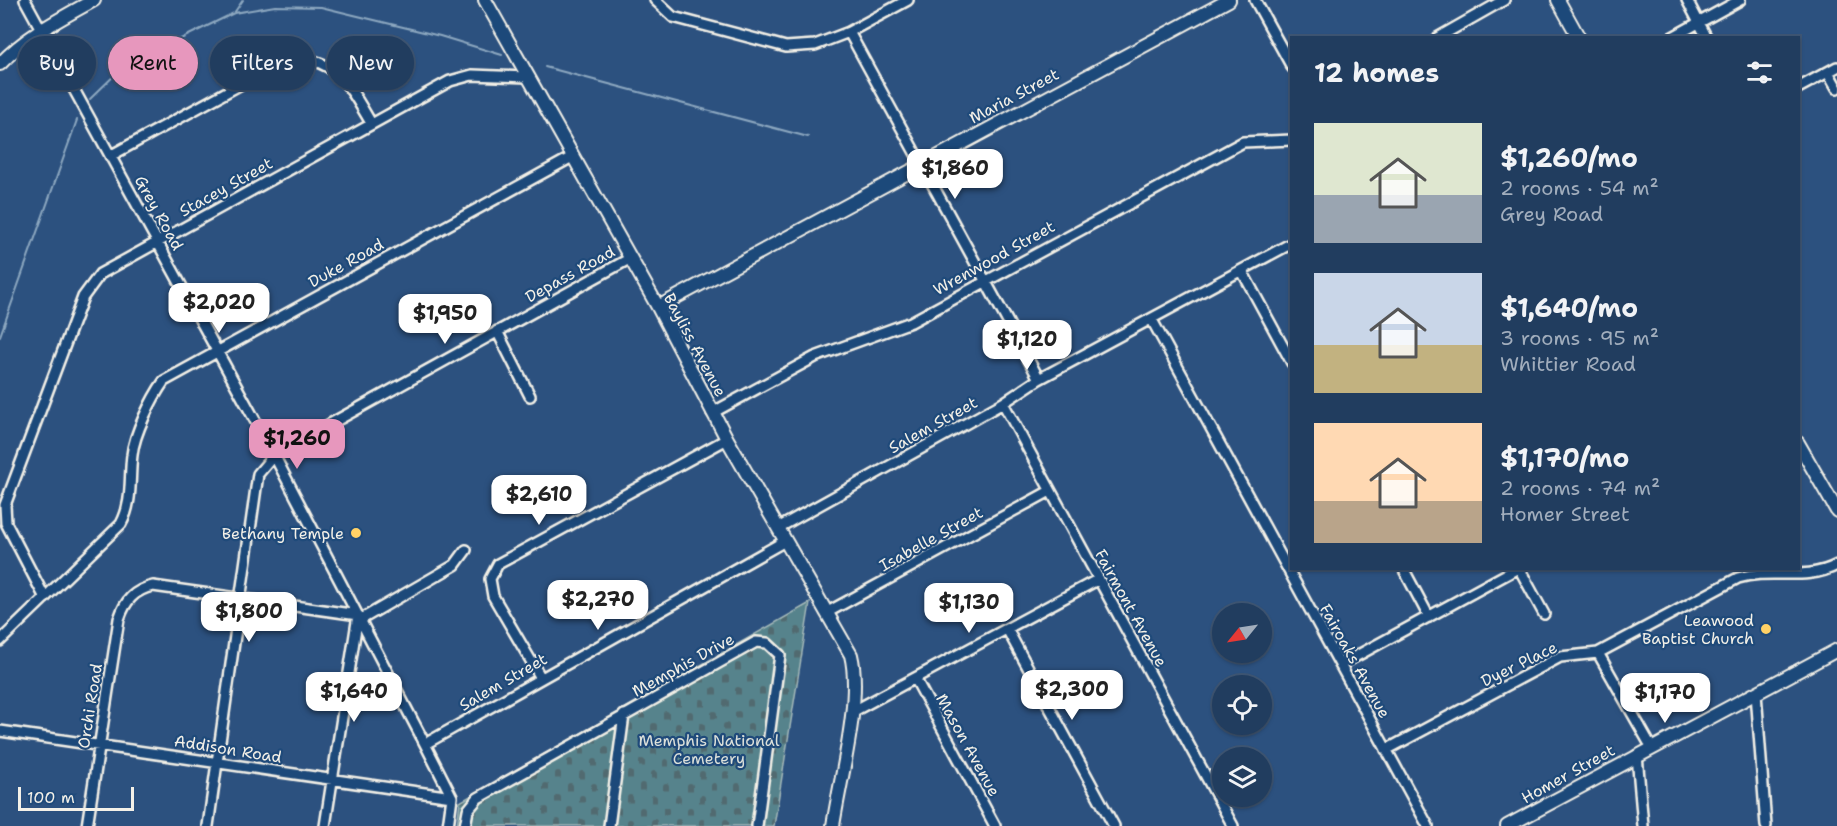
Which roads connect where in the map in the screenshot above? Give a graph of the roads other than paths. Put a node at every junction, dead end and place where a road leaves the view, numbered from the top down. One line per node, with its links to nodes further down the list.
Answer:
1 (25, 0): 13 (street, Grey Road)
2 (94, 0): 13 (street)
3 (485, 0): 22 (street, Bayliss Avenue)
4 (655, 0): 14 (street)
5 (908, 0): 14 (street)
6 (1228, 0): 29 (street, Maria Street)
7 (1255, 0): 19 (street)
8 (1504, 0): 15 (street)
9 (1558, 0): 16 (street)
10 (1687, 0): 12 (street)
11 (1740, 0): 12 (street)
12 (1699, 22): 17 (street); 18 (street)
13 (41, 30): 20 (street); 27 (street, Grey Road)
14 (849, 32): 29 (street)
15 (1441, 36)
16 (1578, 36)
17 (1674, 36)
18 (1706, 36)
19 (1290, 63)
20 (0, 64)
21 (1833, 70): 23 (street); 24 (street)
22 (527, 77): 25 (street, Stacey Street); 28 (street, Bayliss Avenue)
23 (1800, 87)
24 (1837, 88)
25 (371, 123): 27 (street); 30 (street, Stacey Street)
26 (1290, 140): 34 (street, Wrenwood Street)
27 (111, 156): 30 (street, Grey Road)
28 (572, 157): 32 (street, Bayliss Avenue); 38 (street, Duke Road)
29 (920, 165): 34 (street); 35 (street, Maria Street)
30 (158, 242): 38 (street, Grey Road); 57 (street, Stacey Street)
31 (1290, 244): 33 (street, Salem Street)
32 (629, 259): 35 (street, Bayliss Avenue); 37 (street, Depass Road)
33 (1242, 271): 36 (street, Salem Street); 39 (street)
34 (985, 280): 40 (street); 43 (street, Wrenwood Street)
35 (658, 308): 43 (street, Bayliss Avenue)
36 (1152, 320): 40 (street, Salem Street); 67 (street, Fairoaks Avenue)
37 (497, 332): 41 (street); 46 (street, Depass Road)
38 (216, 351): 46 (street, Grey Road); 57 (street, Duke Road)
39 (1290, 359)
40 (1039, 379): 42 (street, Salem Street)
41 (530, 396)
42 (1003, 404): 47 (street, Fairmont Avenue); 49 (street, Salem Street)
43 (712, 413): 44 (street, Bayliss Avenue)
44 (727, 439): 49 (street, Bayliss Avenue); 68 (street)
45 (1800, 446): 48 (street)
46 (274, 455): 58 (street); 62 (street, Grey Road)
47 (1050, 491): 56 (street, Fairmont Avenue); 59 (street, Isabelle Street)
48 (1837, 511)
49 (778, 528): 50 (street, Bayliss Avenue)
50 (785, 541): 59 (street, Bayliss Avenue); 68 (street, Salem Street)
51 (466, 550): 62 (street)
52 (1837, 565): 66 (street, Dyer Place)
53 (1404, 570): 61 (street)
54 (1514, 570): 61 (street)
55 (1519, 570): 60 (street)
56 (1099, 579): 63 (street); 93 (street, Fairmont Avenue)
57 (45, 598): 64 (street, Duke Road)
58 (242, 598): 62 (street); 74 (street, Orchi Road); 79 (street)
59 (826, 613): 71 (street, Bayliss Avenue)
60 (1544, 614)
61 (1429, 617): 67 (street)
62 (359, 618): 75 (street, Grey Road); 80 (street)
63 (1007, 629): 69 (street); 92 (street)
64 (0, 641)
65 (1837, 650): 70 (street, Homer Street)
66 (1598, 653): 76 (street); 77 (street, Dyer Place)
67 (1340, 664): 77 (street, Fairoaks Avenue)
68 (541, 678): 75 (street, Salem Street)
69 (915, 678): 71 (street); 91 (street, Mason Avenue)
70 (1756, 693): 76 (street, Homer Street); 97 (street)
71 (852, 712): 90 (street, Bayliss Avenue)
72 (624, 715): 87 (street, Memphis Drive); 88 (street); 89 (street, Memphis Drive)
73 (0, 731): 74 (street, Addison Road)
74 (98, 744): 79 (street, Addison Road); 83 (street, Orchi Road)
75 (425, 744): 81 (street, Grey Road)
76 (1652, 748): 78 (street, Homer Street)
77 (1386, 750): 94 (street, Fairoaks Avenue)
78 (1637, 755): 82 (street, Homer Street); 96 (street)
79 (218, 762): 80 (street, Addison Road); 84 (street)
80 (331, 780): 81 (street, Addison Road); 85 (street)
81 (452, 796): 86 (street)
82 (1519, 823): 95 (street, Homer Street)
83 (87, 826)
84 (208, 826)
85 (325, 826)
86 (448, 826)
87 (465, 826)
88 (609, 826)
89 (757, 826)
90 (833, 826)
91 (995, 826)
92 (1114, 826)
93 (1233, 826)
94 (1428, 826)
95 (1507, 826)
96 (1643, 826)
97 (1766, 826)

